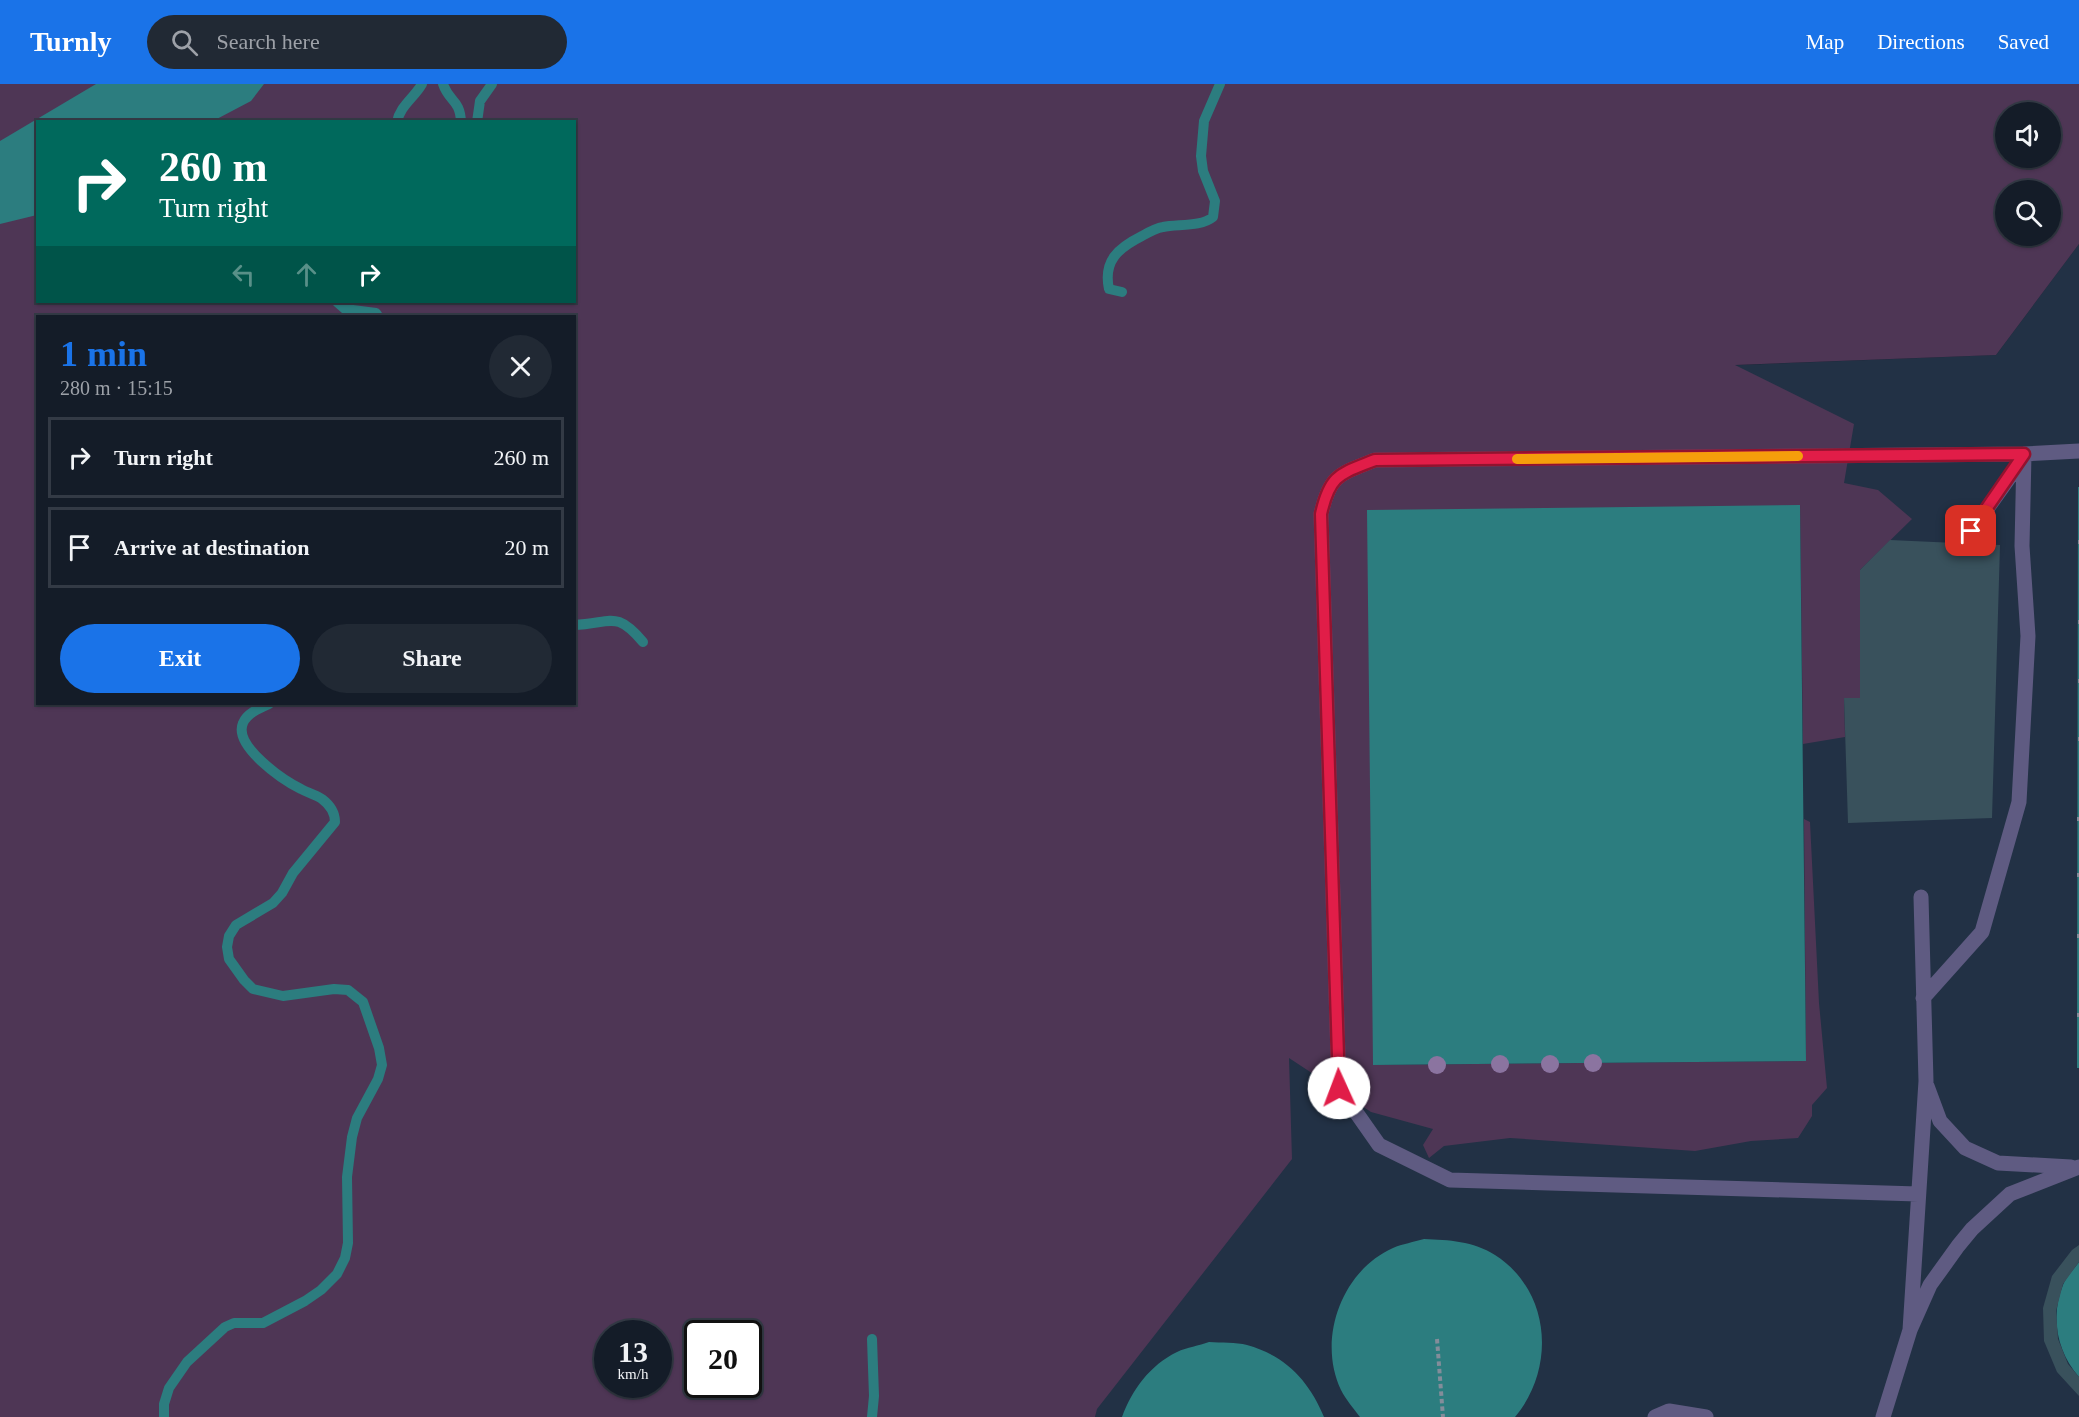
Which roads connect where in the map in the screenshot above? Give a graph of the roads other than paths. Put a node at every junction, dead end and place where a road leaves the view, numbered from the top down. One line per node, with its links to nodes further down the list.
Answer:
1 (2079, 451): 2 (lane)
2 (2024, 455): 3 (lane); 5 (lane); 8 (lane)
3 (1971, 531)
4 (1921, 897): 5 (lane)
5 (1923, 998): 6 (lane)
6 (1926, 1081): 7 (lane); 8 (lane)
7 (2078, 1167): 9 (lane)
8 (1918, 1194): 9 (lane)
9 (1910, 1330): 12 (lane)
10 (1655, 1417): 11 (lane)
11 (1706, 1417)
12 (1883, 1417)

